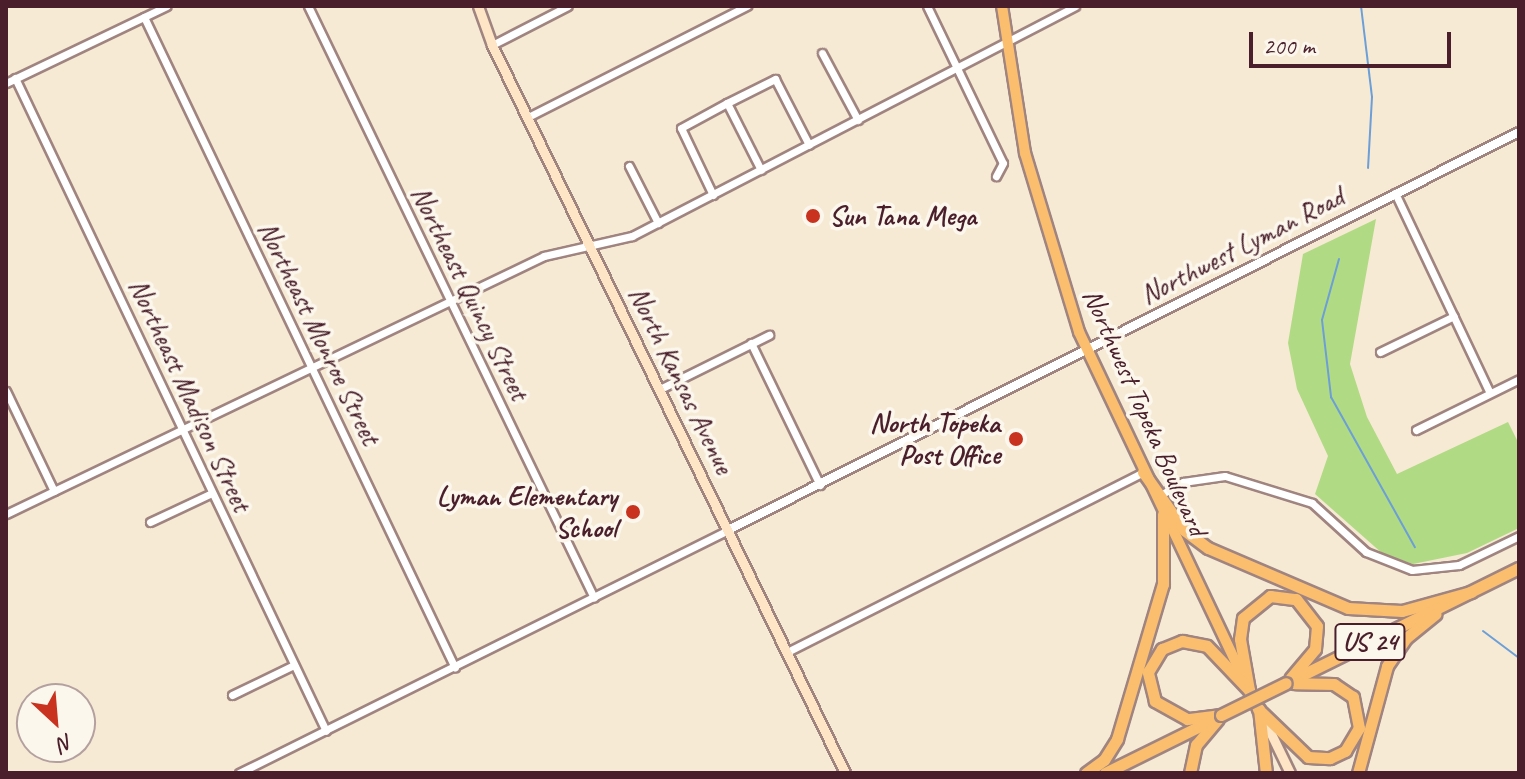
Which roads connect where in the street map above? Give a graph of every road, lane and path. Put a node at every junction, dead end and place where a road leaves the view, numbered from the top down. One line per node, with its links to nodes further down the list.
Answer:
1 (167, 6): 9 (street)
2 (308, 6): 28 (street, Northeast Quincy Street)
3 (478, 6): 11 (main road, North Kansas Avenue)
4 (568, 6): 11 (street)
5 (747, 6): 17 (street)
6 (927, 6): 13 (street)
7 (1002, 6): 10 (main road, Northwest Topeka Boulevard)
8 (1075, 6): 10 (street)
9 (144, 17): 14 (street); 34 (street, Northeast Monroe Street)
10 (1007, 43): 13 (street); 32 (main road, Northwest Topeka Boulevard)
11 (492, 45): 17 (main road, North Kansas Avenue)
12 (822, 53): 18 (street)
13 (958, 68): 18 (street); 23 (street)
14 (15, 78): 15 (street); 39 (street, Northeast Madison Street)
15 (6, 83)
16 (727, 103): 20 (street); 22 (street); 25 (street)
17 (528, 117): 27 (main road, North Kansas Avenue)
18 (858, 120): 20 (street)
19 (1519, 132): 24 (street, Northwest Lyman Road)
20 (809, 145): 22 (street)
21 (629, 166): 26 (street)
22 (761, 170): 25 (street)
23 (996, 176)
24 (1395, 193): 29 (street); 32 (street, Northwest Lyman Road)
25 (713, 195): 26 (street)
26 (658, 223): 27 (street)
27 (590, 246): 28 (street); 36 (main road, North Kansas Avenue)
28 (450, 301): 34 (street); 53 (street, Northeast Quincy Street)
29 (1454, 316): 33 (street); 38 (street)
30 (769, 335): 31 (street)
31 (751, 343): 36 (street); 42 (street)
32 (1086, 349): 41 (main road, Northwest Topeka Boulevard); 42 (street, Northwest Lyman Road)
33 (1380, 352)
34 (312, 367): 39 (street); 57 (street, Northeast Monroe Street)
35 (1519, 379): 38 (street)
36 (660, 389): 49 (main road, North Kansas Avenue)
37 (6, 391): 43 (street)
38 (1490, 393): 40 (street)
39 (182, 430): 43 (street); 44 (street, Northeast Madison Street)
40 (1416, 430)
41 (1143, 472): 45 (highway); 55 (street)
42 (820, 485): 49 (street, Northwest Lyman Road)
43 (54, 491): 46 (street)
44 (212, 493): 48 (street); 56 (street, Northeast Madison Street)
45 (1157, 496): 47 (main road, Northwest Topeka Boulevard); 50 (street); 52 (highway)
46 (6, 514)
47 (1163, 514): 59 (main road, Northwest Topeka Boulevard); 66 (highway)
48 (150, 522)
49 (728, 530): 53 (street); 55 (main road, North Kansas Avenue)
50 (1519, 536)
51 (1519, 568): 52 (highway, US 24)
52 (1471, 592): 54 (highway, US 24)
53 (594, 598): 57 (street)
54 (1454, 600): 58 (highway, US 24); 71 (highway)
55 (787, 652): 65 (main road, North Kansas Avenue)
56 (294, 665): 60 (street); 63 (street, Northeast Madison Street)
57 (455, 668): 63 (street)
58 (1286, 683): 59 (highway); 61 (highway); 62 (highway, US 24, bridge)
59 (1249, 690): 61 (main road, Northwest Topeka Boulevard); 62 (highway)
60 (232, 695)
61 (1258, 709): 69 (highway); 70 (main road, Northwest Topeka Boulevard)
62 (1221, 715): 67 (highway, US 24); 68 (highway)
63 (326, 731): 64 (street)
64 (239, 773)
65 (845, 773)
66 (1086, 773)
67 (1105, 773)
68 (1190, 773)
69 (1266, 773)
70 (1290, 773)
71 (1358, 773)

